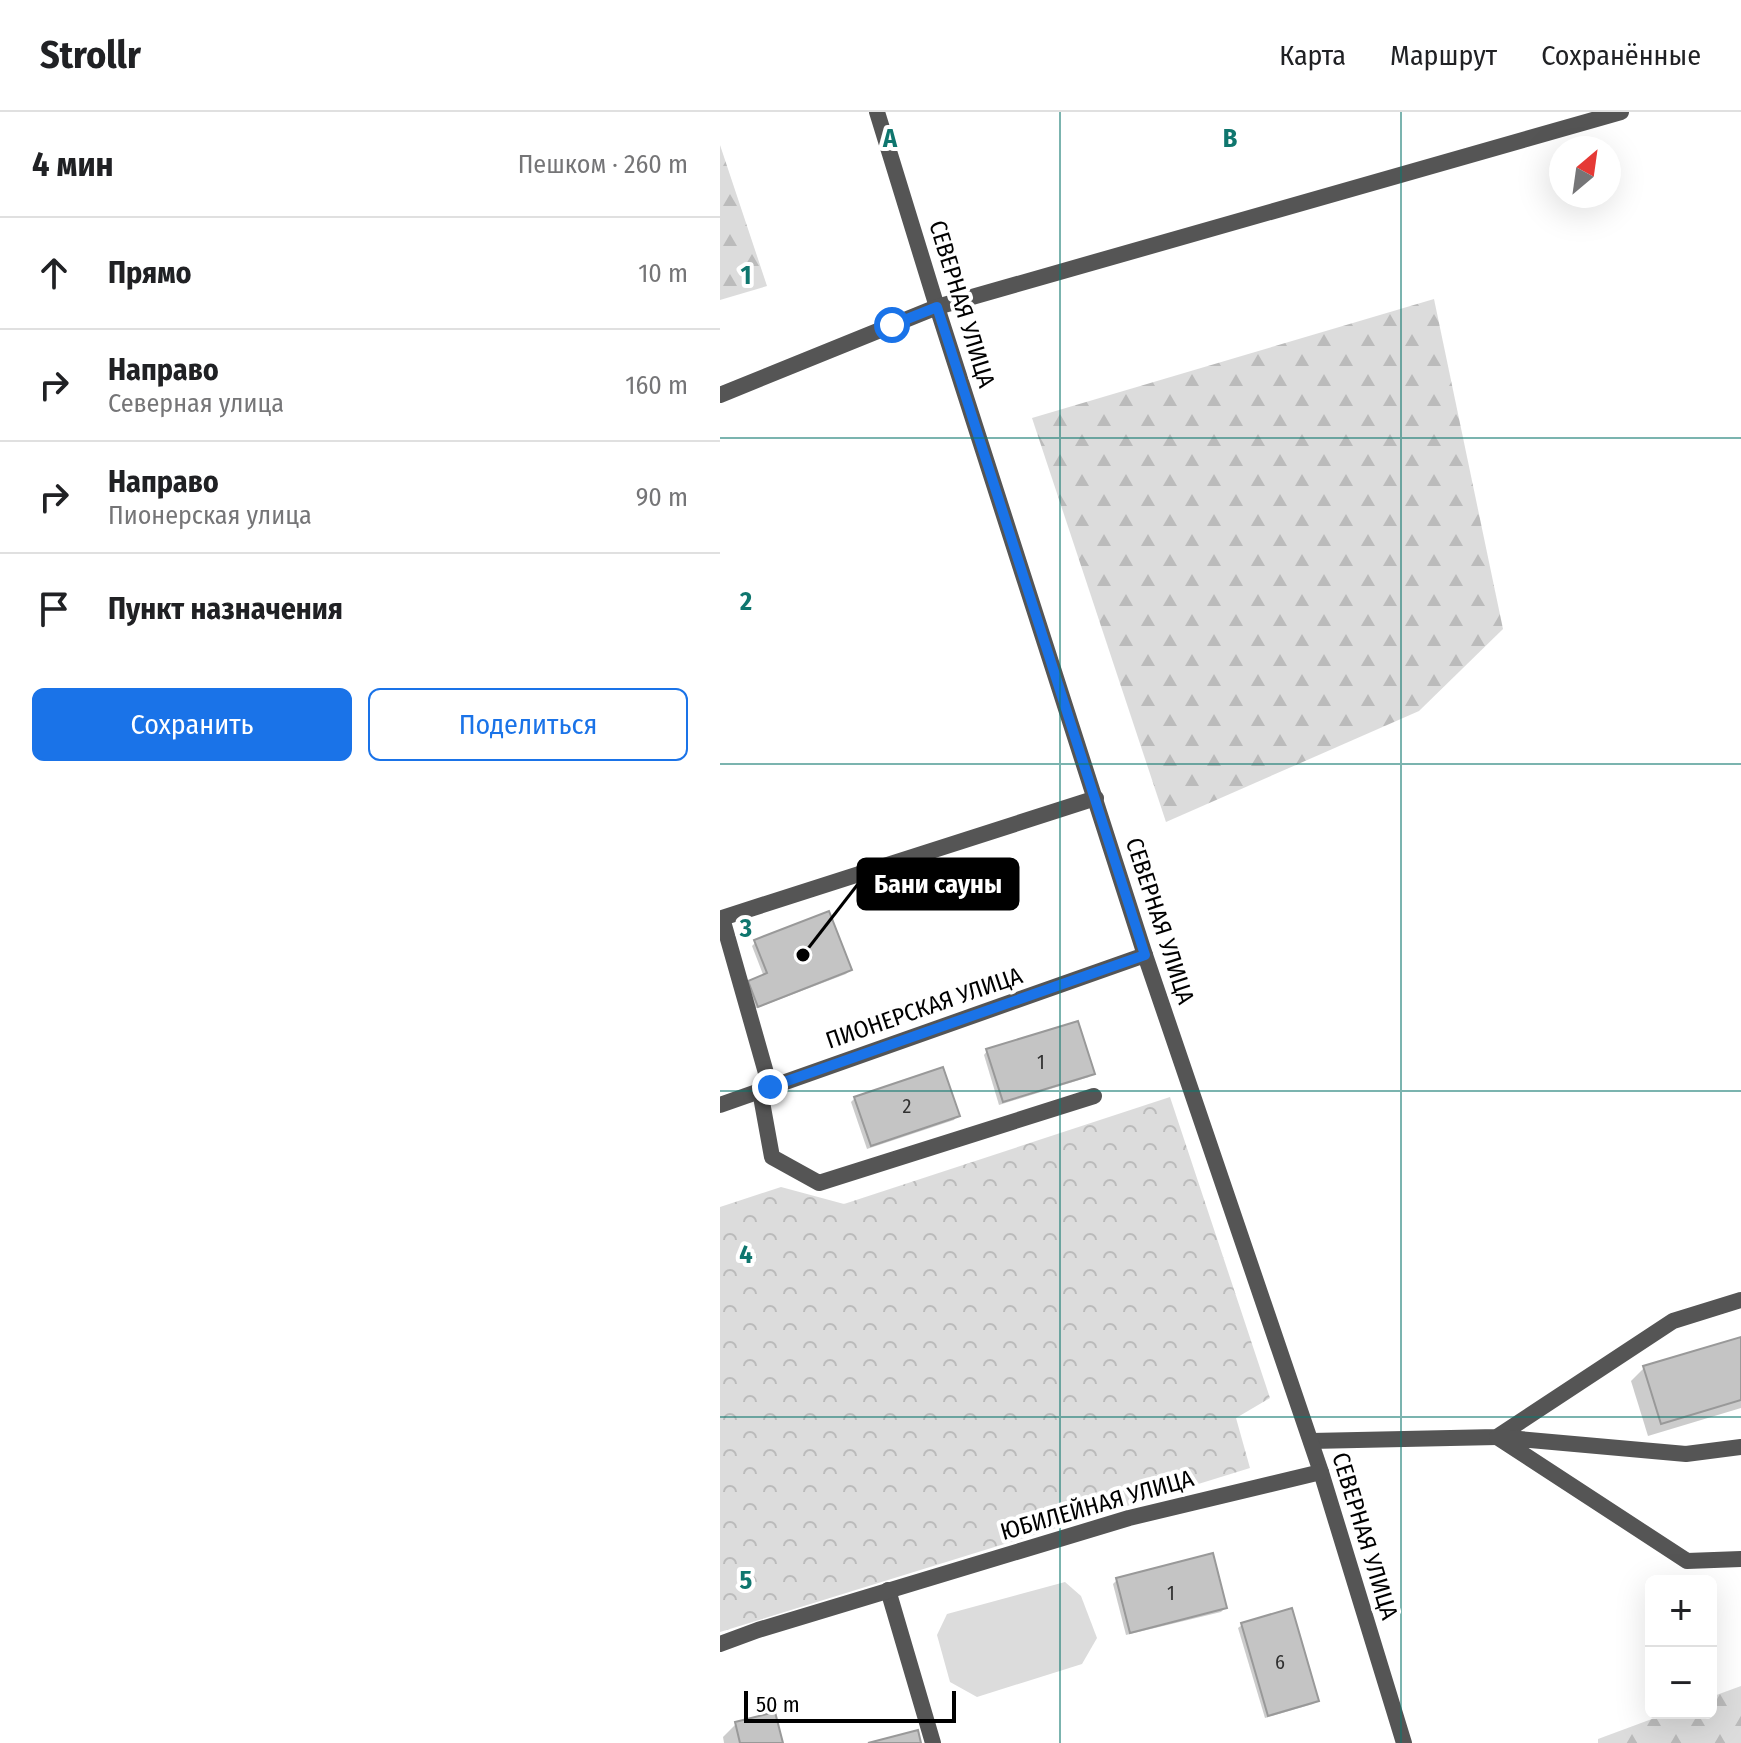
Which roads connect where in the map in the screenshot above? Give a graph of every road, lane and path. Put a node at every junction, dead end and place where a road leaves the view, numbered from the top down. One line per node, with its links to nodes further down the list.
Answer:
1 (877, 112): 3 (street, СЕВЕРНАЯ УЛИЦА)
2 (1621, 112): 3 (street)
3 (937, 307): 4 (street); 5 (street, СЕВЕРНАЯ УЛИЦА)
4 (720, 395)
5 (1096, 798): 6 (street, СЕВЕРНАЯ УЛИЦА); 7 (street)
6 (1145, 955): 7 (street, ПИОНЕРСКАЯ УЛИЦА); 14 (street, СЕВЕРНАЯ УЛИЦА)
7 (765, 1089): 9 (street, ПИОНЕРСКАЯ УЛИЦА); 10 (street)
8 (1094, 1096): 10 (street)
9 (720, 1105)
10 (772, 1157): 11 (street)
11 (775, 1178)
12 (1741, 1300): 13 (street)
13 (1497, 1437): 14 (street); 15 (street); 17 (street)
14 (1311, 1441): 16 (street, СЕВЕРНАЯ УЛИЦА)
15 (1741, 1447)
16 (1321, 1472): 18 (street, ЮБИЛЕЙНАЯ УЛИЦА); 21 (street, СЕВЕРНАЯ УЛИЦА)
17 (1741, 1559)
18 (888, 1590): 19 (street, ЮБИЛЕЙНАЯ УЛИЦА); 20 (street)
19 (720, 1644)
20 (933, 1743)
21 (1404, 1743)

